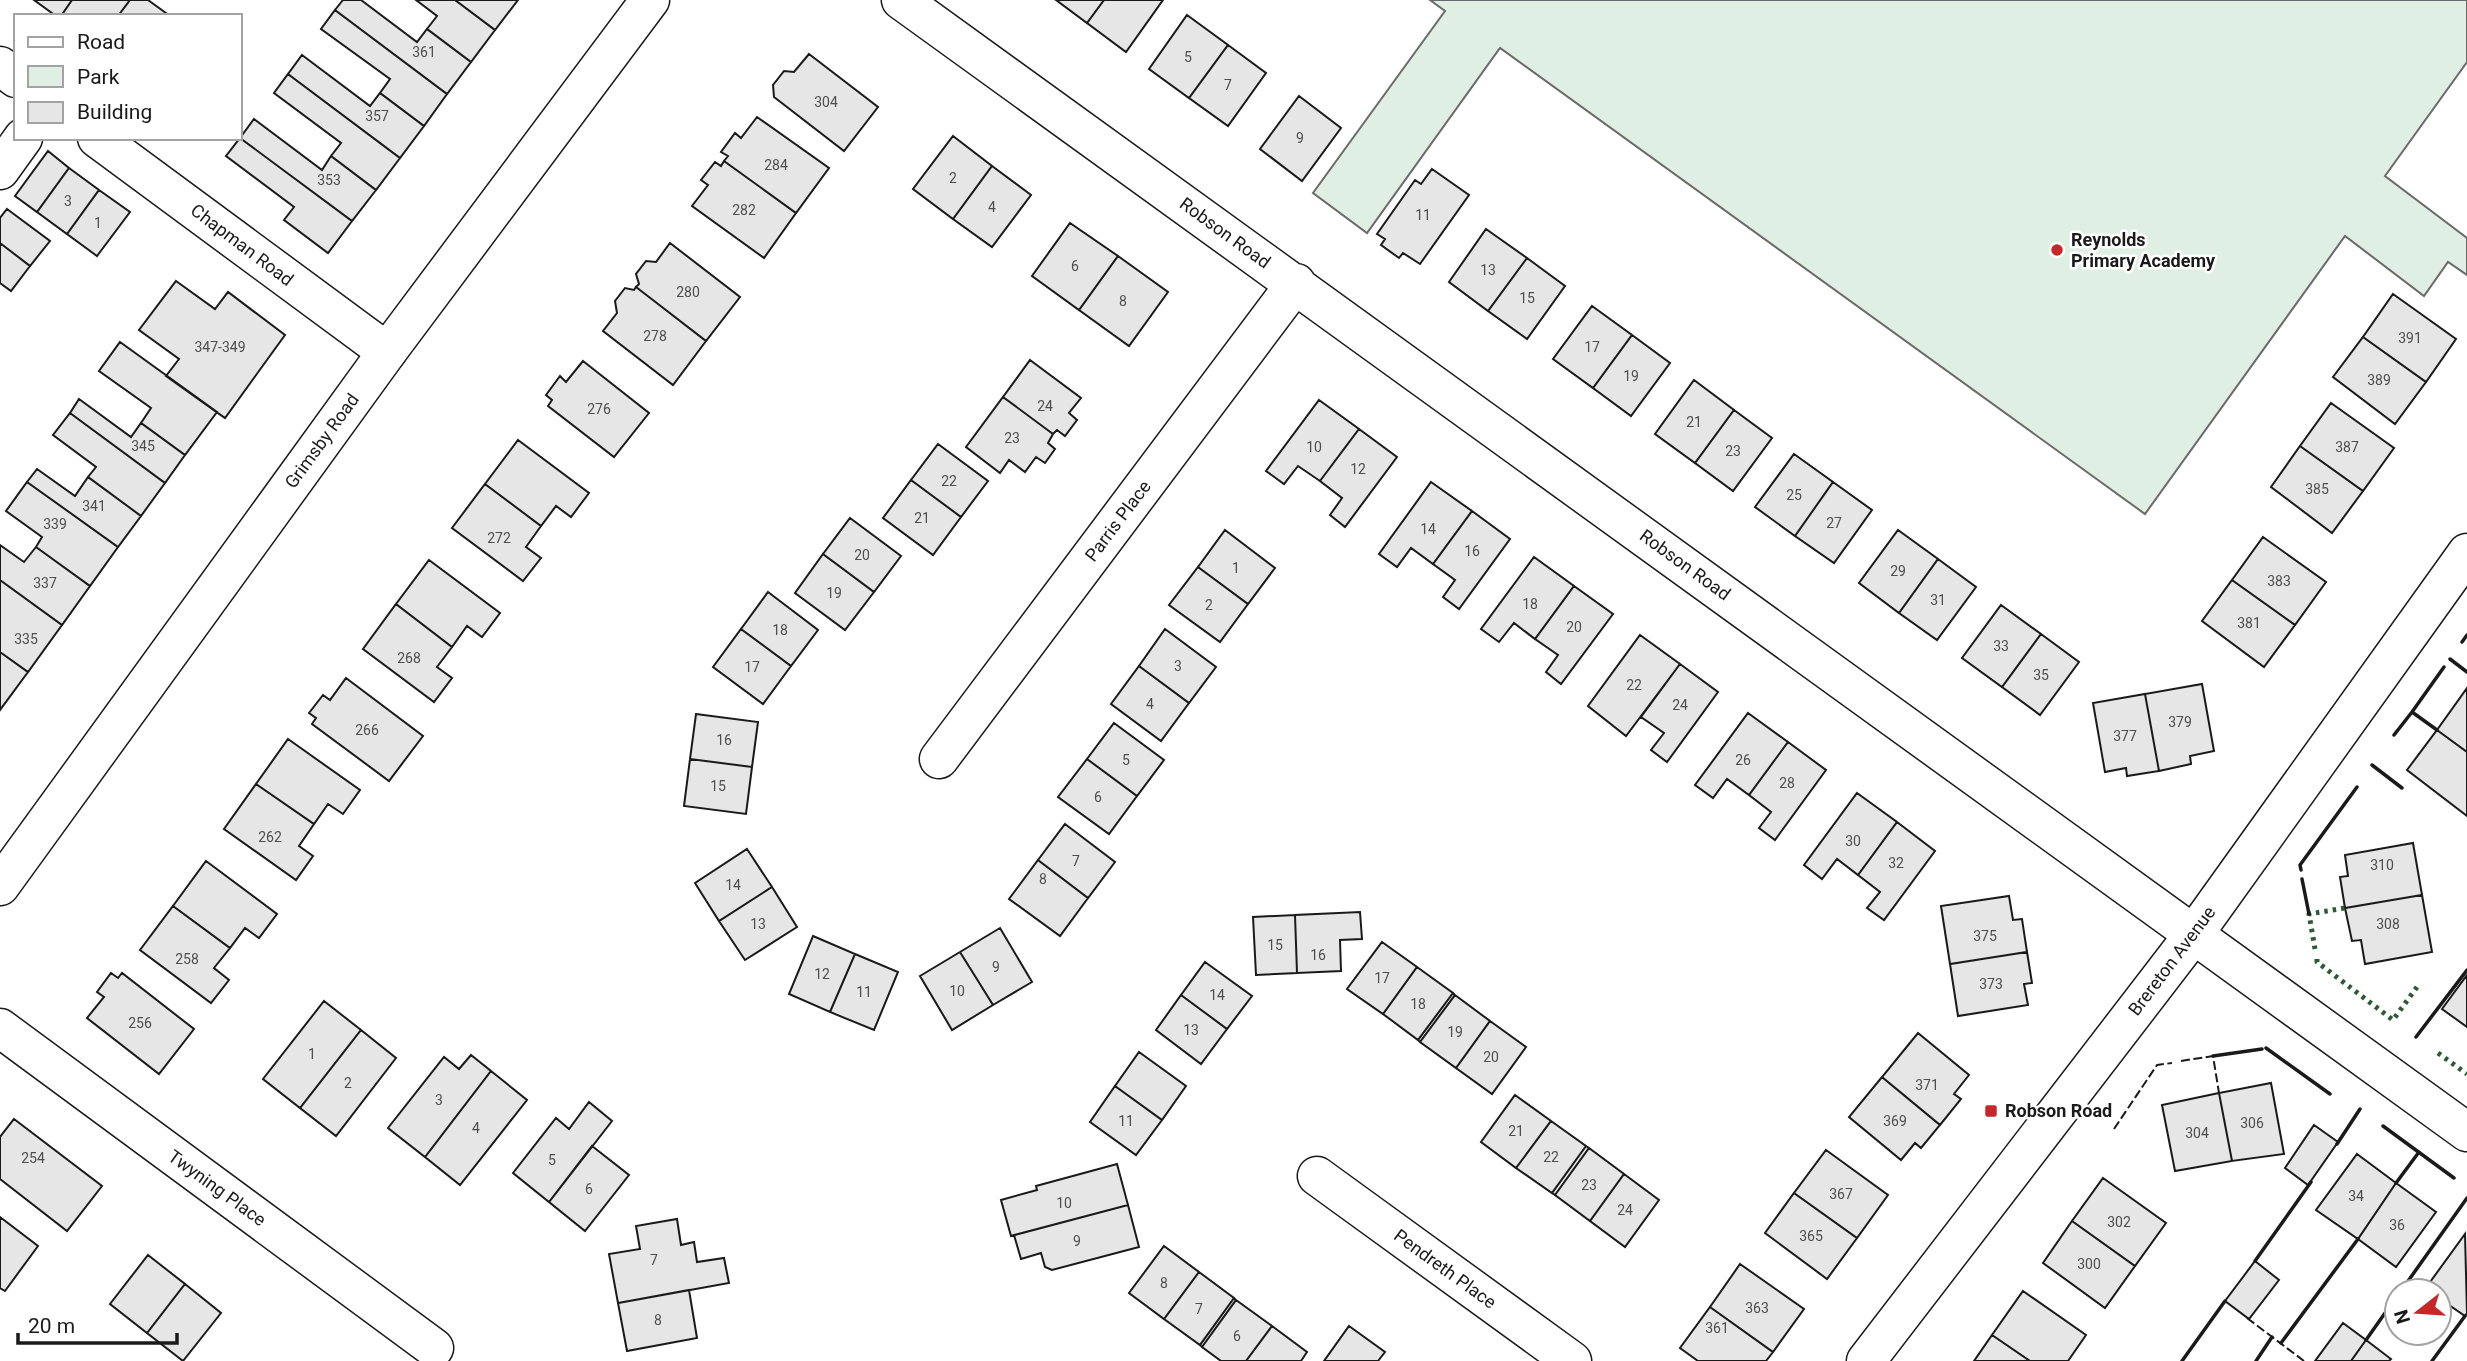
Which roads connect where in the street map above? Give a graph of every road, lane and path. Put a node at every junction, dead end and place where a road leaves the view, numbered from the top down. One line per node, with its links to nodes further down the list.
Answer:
1 (650, 0): 7 (street, Grimsby Road)
2 (901, 0): 6 (street, Robson Road)
3 (22, 140): 5 (street)
4 (100, 140): 7 (street, Chapman Road)
5 (0, 170)
6 (1296, 283): 9 (street, Parris Place); 11 (street, Robson Road)
7 (387, 352): 10 (street, Grimsby Road)
8 (2467, 553): 11 (street, Brereton Avenue)
9 (939, 759)
10 (0, 886)
11 (2194, 934): 13 (street, Robson Road); 17 (street, Brereton Avenue)
12 (0, 1028): 15 (street, Twyning Place)
13 (2467, 1132)
14 (1317, 1176): 16 (street, Pendreth Place)
15 (434, 1348)
16 (1572, 1361)
17 (1866, 1361)

